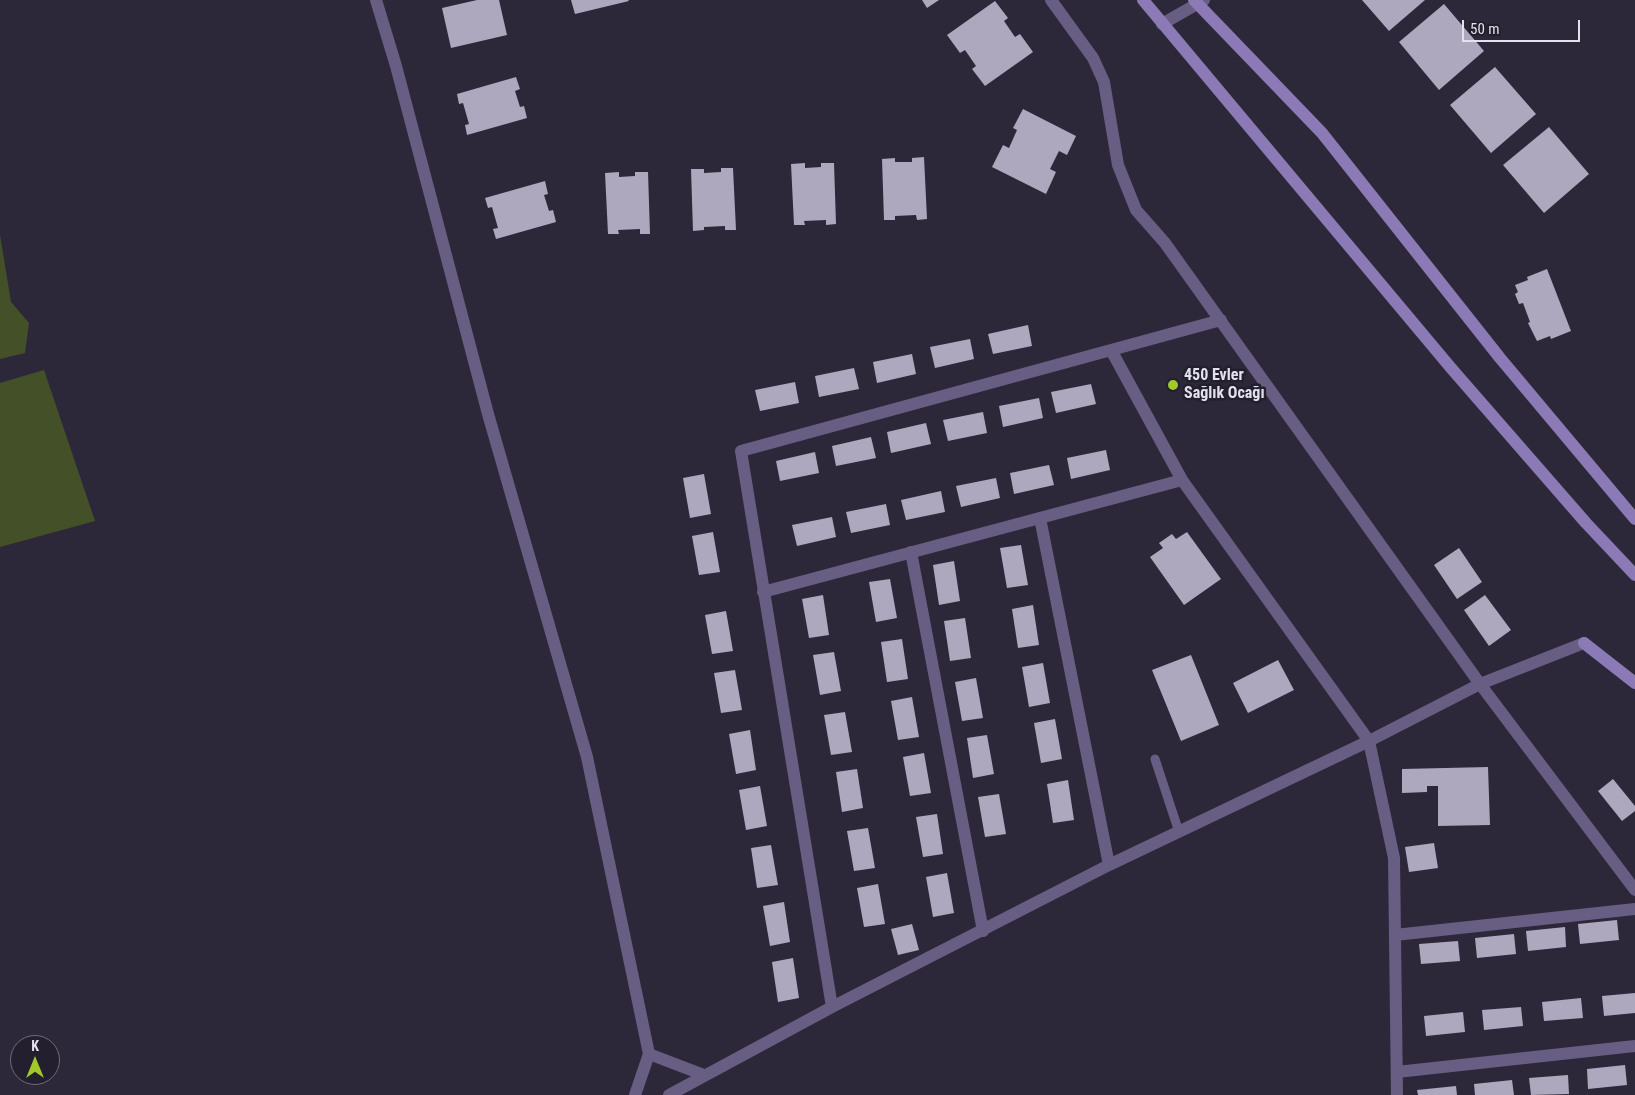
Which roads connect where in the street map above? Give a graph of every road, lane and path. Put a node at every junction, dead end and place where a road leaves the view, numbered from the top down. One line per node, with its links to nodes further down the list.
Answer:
1 (376, 0): 26 (street)
2 (1051, 0): 6 (street)
3 (1143, 0): 5 (street)
4 (1198, 2): 5 (street); 10 (street)
5 (1162, 24): 12 (street)
6 (1221, 320): 7 (street); 15 (street)
7 (1111, 350): 8 (street); 13 (street)
8 (1182, 480): 9 (street); 16 (street)
9 (1040, 518): 11 (street); 19 (street)
10 (1635, 519)
11 (911, 552): 13 (street); 22 (street)
12 (1635, 574)
13 (763, 592): 24 (street)
14 (1635, 683): 15 (street)
15 (1480, 684): 16 (street); 20 (street)
16 (1369, 741): 18 (street); 23 (street)
17 (1155, 759): 18 (lane)
18 (1179, 832): 19 (street)
19 (1110, 865): 22 (street)
20 (1635, 890)
21 (1635, 909): 23 (street)
22 (983, 931): 24 (street)
23 (1395, 935): 27 (street)
24 (832, 1007): 28 (street)
25 (1635, 1046): 27 (street)
26 (649, 1054): 28 (street); 29 (street)
27 (1397, 1072): 31 (street)
28 (704, 1075): 30 (street)
29 (635, 1095)
30 (669, 1095)
31 (1397, 1095)

